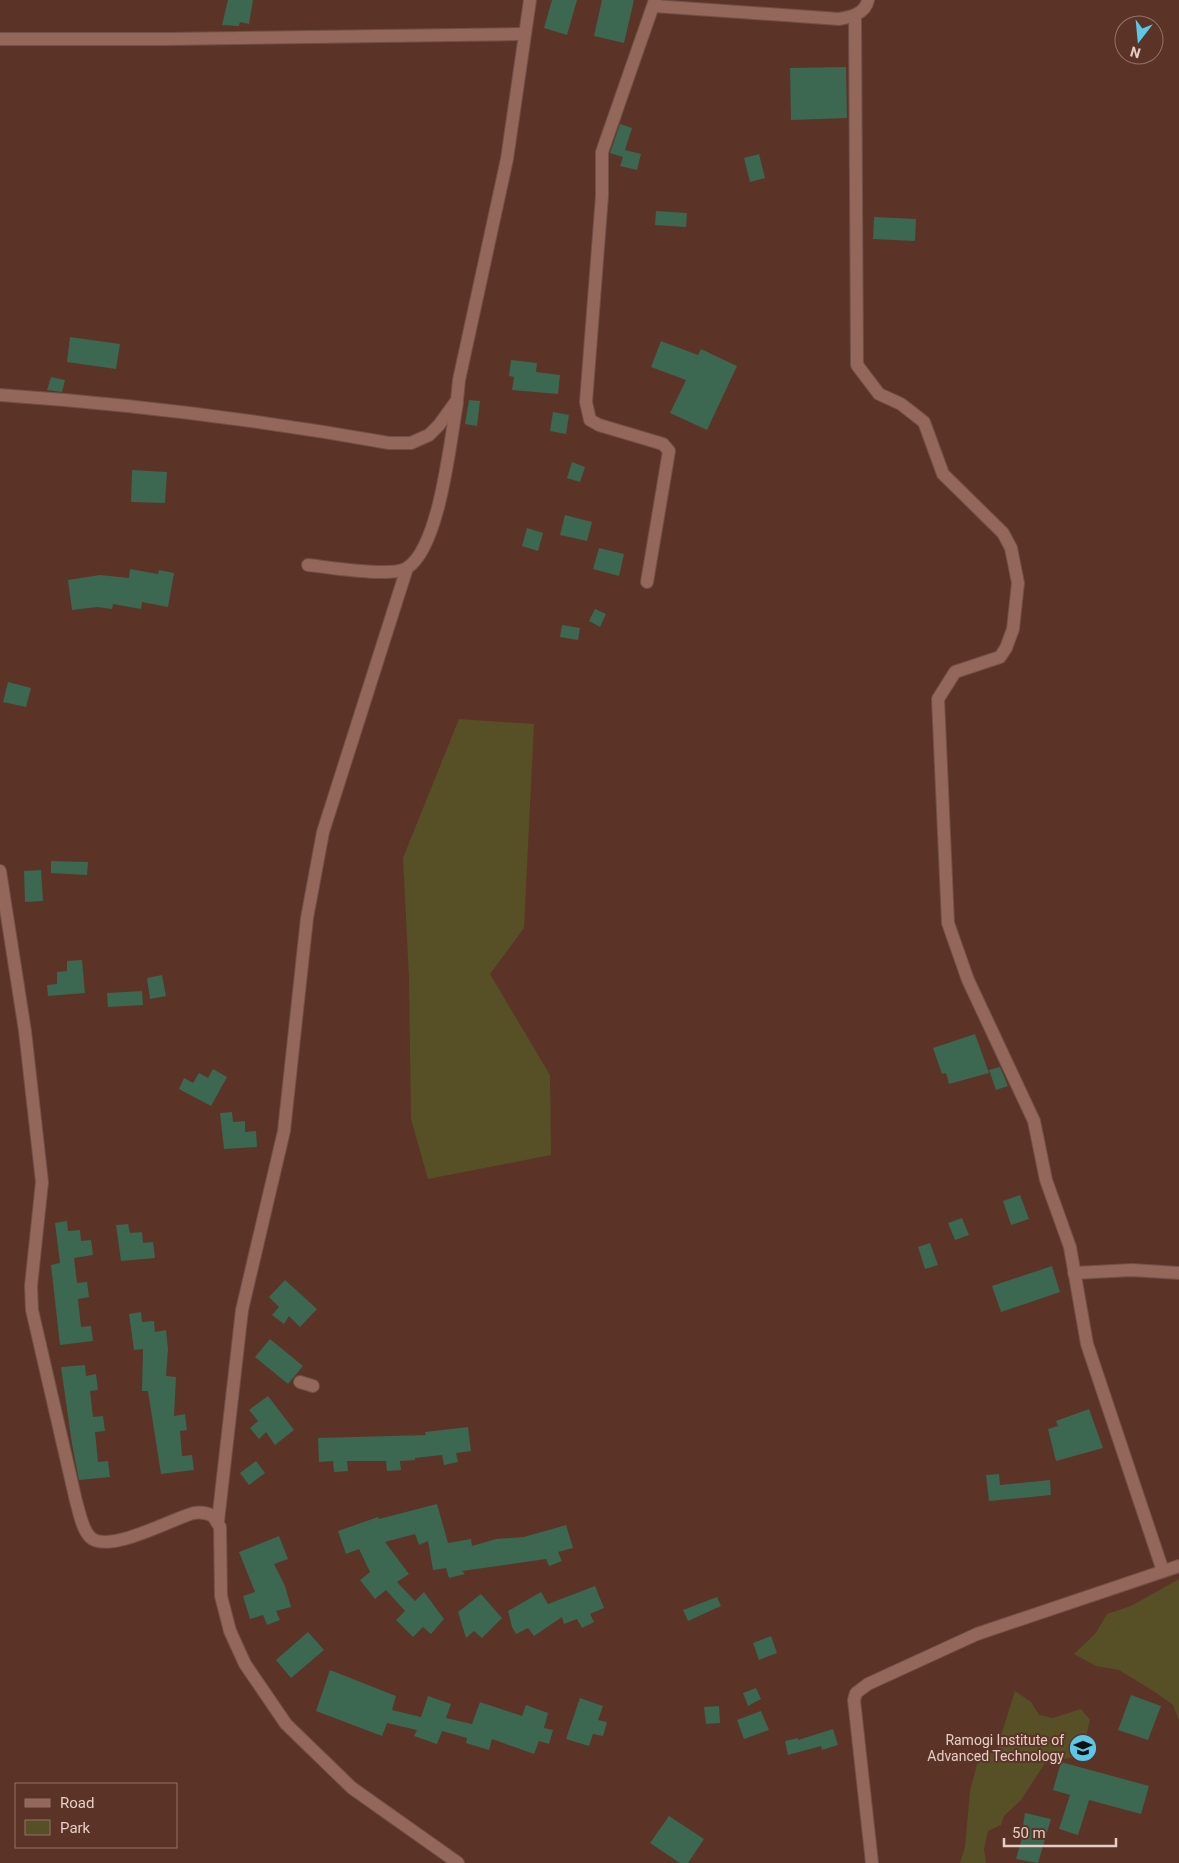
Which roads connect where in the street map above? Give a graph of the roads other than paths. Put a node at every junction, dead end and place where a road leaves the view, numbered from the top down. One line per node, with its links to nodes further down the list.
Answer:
1 (530, 0): 5 (street)
2 (868, 0): 4 (street)
3 (654, 3): 4 (street); 11 (street)
4 (855, 16): 13 (street)
5 (524, 34): 6 (street); 8 (street)
6 (0, 39)
7 (0, 395): 8 (street)
8 (457, 400): 10 (street)
9 (308, 565): 10 (street)
10 (407, 568): 17 (street)
11 (647, 582)
12 (0, 871): 17 (street)
13 (1074, 1273): 14 (street); 19 (street)
14 (1179, 1273)
15 (300, 1382): 16 (street)
16 (313, 1386)
17 (218, 1520): 20 (street)
18 (1179, 1566): 19 (street)
19 (1163, 1571): 21 (street)
20 (458, 1863)
21 (872, 1863)

